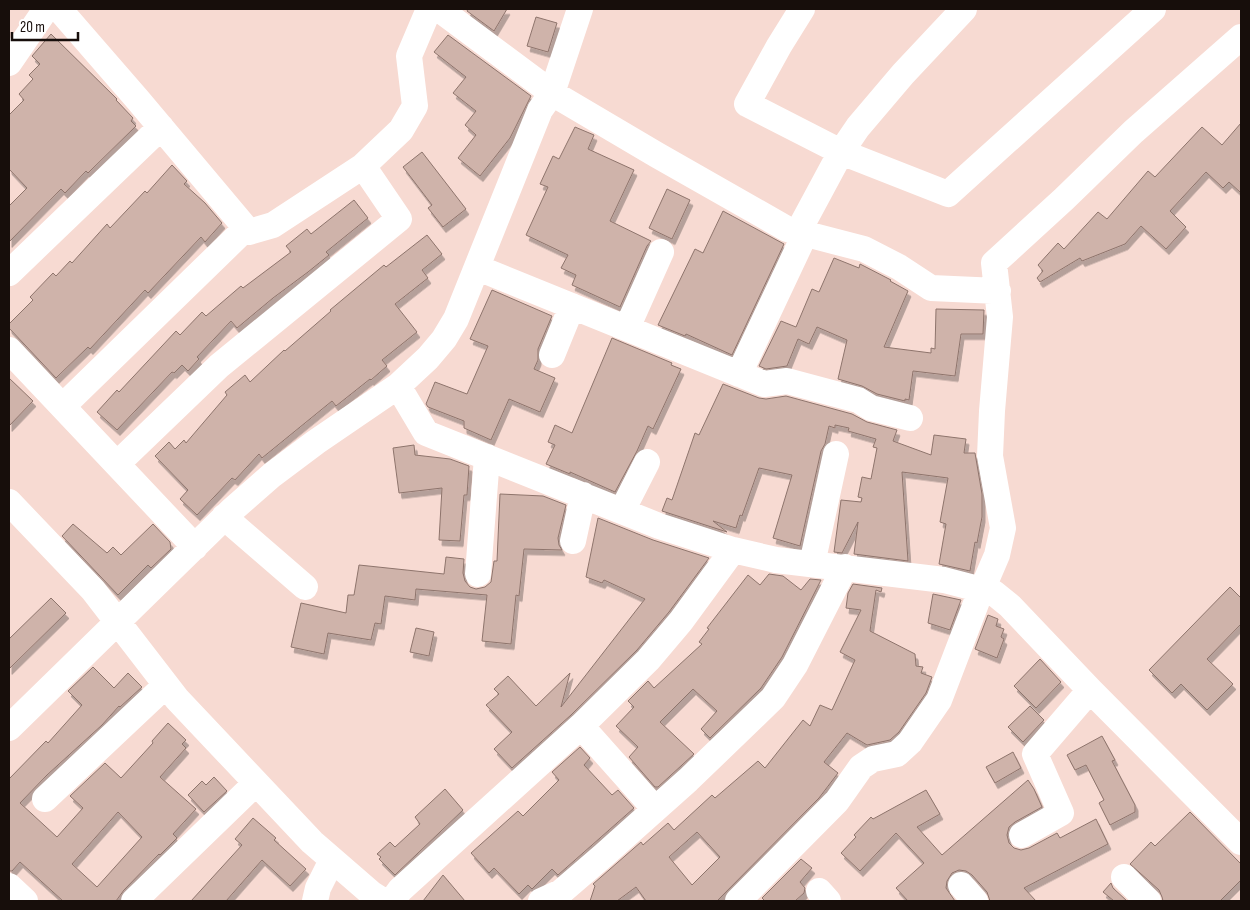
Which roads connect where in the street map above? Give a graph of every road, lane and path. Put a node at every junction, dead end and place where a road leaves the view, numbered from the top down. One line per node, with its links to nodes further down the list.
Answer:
1 (46, 9): 10 (street)
2 (59, 9): 12 (street)
3 (429, 9): 14 (street)
4 (439, 9): 11 (street)
5 (580, 9): 11 (street)
6 (802, 9): 13 (street)
7 (964, 9): 13 (street)
8 (1153, 9): 13 (street)
9 (1241, 37): 20 (street)
10 (9, 63)
11 (552, 93): 16 (street); 18 (street)
12 (161, 127): 15 (street); 19 (street)
13 (841, 152): 16 (street)
14 (363, 166): 15 (street); 32 (street)
15 (246, 228): 27 (street)
16 (802, 233): 20 (street); 25 (street)
17 (662, 252): 22 (street)
18 (478, 268): 21 (street); 26 (street)
19 (9, 273)
20 (998, 291): 44 (street)
21 (572, 306): 22 (street); 24 (street)
22 (627, 328): 25 (street)
23 (9, 350): 27 (street)
24 (552, 355)
25 (739, 374): 28 (street)
26 (398, 386): 30 (street); 36 (street)
27 (62, 406): 32 (street)
28 (910, 418)
29 (836, 454): 40 (street)
30 (487, 457): 33 (street); 42 (street)
31 (646, 462): 35 (street)
32 (117, 464): 38 (street)
33 (583, 496): 35 (street); 37 (street)
34 (9, 502): 45 (street)
35 (622, 511): 39 (street)
36 (224, 517): 38 (street); 43 (street)
37 (573, 541)
38 (195, 547): 45 (street)
39 (733, 550): 40 (street); 48 (street)
40 (812, 564): 41 (street)
41 (845, 568): 44 (street); 52 (street)
42 (478, 574)
43 (305, 587)
44 (982, 590): 47 (street); 64 (street)
45 (117, 622): 46 (street); 49 (street)
46 (166, 685): 50 (street); 51 (street)
47 (1090, 690): 53 (street); 54 (street)
48 (581, 726): 52 (street); 62 (street)
49 (9, 728)
50 (256, 783): 55 (street); 59 (street)
51 (45, 799)
52 (655, 809): 63 (street)
53 (1022, 834)
54 (1241, 842)
55 (332, 860): 60 (street); 61 (street)
56 (1124, 877): 65 (street)
57 (9, 886): 58 (street)
58 (25, 901)
59 (134, 901)
60 (315, 901)
61 (383, 901)
62 (392, 901)
63 (541, 901)
64 (738, 901)
65 (1148, 901)

